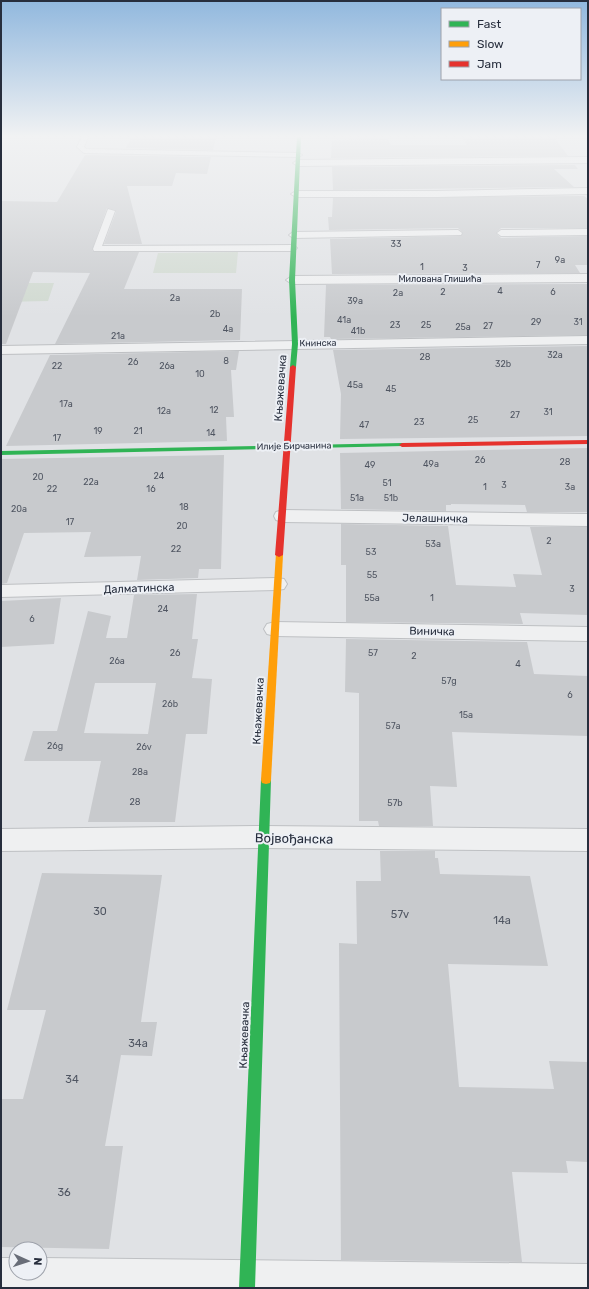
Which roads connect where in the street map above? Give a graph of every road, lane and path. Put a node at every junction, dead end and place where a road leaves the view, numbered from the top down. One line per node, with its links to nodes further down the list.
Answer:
1 (296, 197): 6 (main road, Књажевачка)
2 (111, 211): 7 (lane)
3 (588, 232): 5 (lane)
4 (458, 233): 6 (lane)
5 (501, 233)
6 (293, 235): 7 (main road, Књажевачка)
7 (293, 248): 9 (main road, Књажевачка)
8 (588, 278): 9 (street, Милована Глишића)
9 (292, 280): 11 (main road, Књажевачка)
10 (588, 340): 11 (street, Книнска)
11 (294, 344): 12 (street, Книнска); 14 (main road, Књажевачка)
12 (1, 350)
13 (588, 442): 14 (main road, Илије Бирчанина)
14 (288, 446): 15 (main road, Илије Бирчанина); 16 (main road, Књажевачка)
15 (1, 453)
16 (283, 516): 17 (street, Јелашничка); 18 (main road, Књажевачка)
17 (588, 520)
18 (277, 584): 19 (street, Далматинска); 20 (main road, Књажевачка)
19 (1, 591)
20 (275, 629): 21 (street, Виничка); 22 (main road, Књажевачка)
21 (588, 634)
22 (262, 838): 23 (street, Војвођанска); 24 (street, Војвођанска); 26 (main road, Књажевачка)
23 (1, 840)
24 (588, 840)
25 (1, 1277): 26 (street)
26 (248, 1283): 27 (street)
27 (588, 1283)

